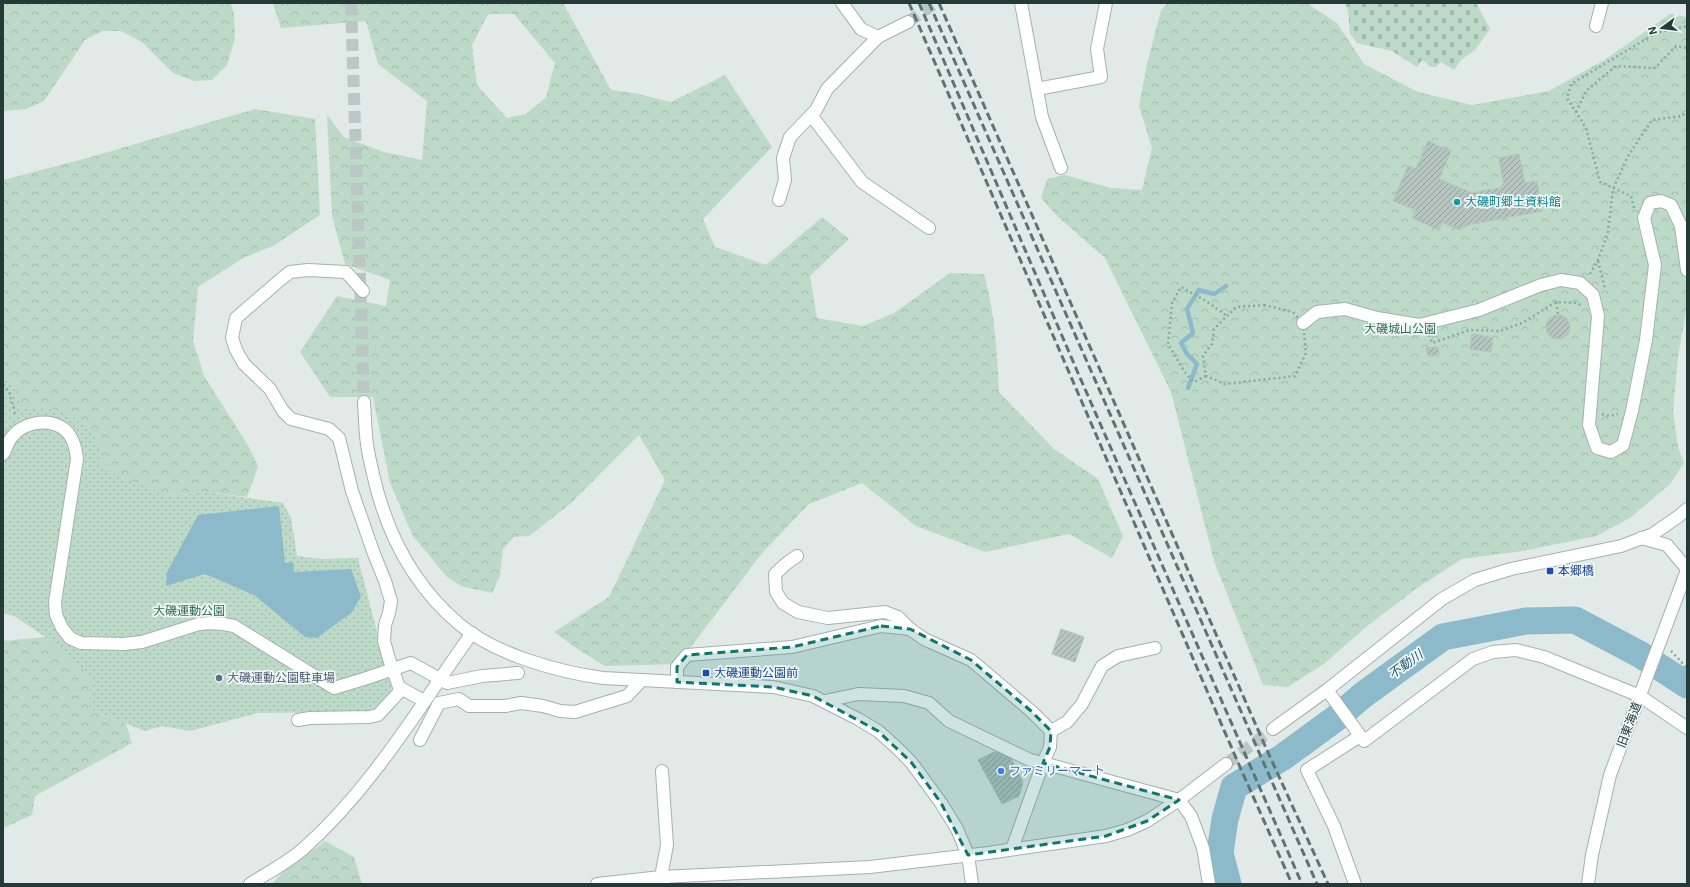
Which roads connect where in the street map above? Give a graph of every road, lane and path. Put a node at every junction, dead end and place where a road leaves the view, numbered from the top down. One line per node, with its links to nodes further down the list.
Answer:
1 (842, 3): 8 (street)
2 (1021, 3): 12 (street)
3 (1106, 3): 12 (street)
4 (1602, 3): 6 (street)
5 (908, 22): 8 (street)
6 (1596, 26)
7 (1687, 26): 10 (path)
8 (878, 37): 15 (street)
9 (1687, 48): 11 (path)
10 (1611, 60): 11 (path); 13 (path)
11 (1616, 66): 13 (path)
12 (1037, 89): 16 (street)
13 (1576, 112): 17 (path)
14 (1687, 112): 17 (path)
15 (811, 115): 18 (street); 20 (street)
16 (1060, 168)
17 (1613, 189): 19 (path); 22 (path)
18 (780, 200)
19 (1644, 218): 21 (street); 34 (street)
20 (929, 228)
21 (1687, 270)
22 (1583, 286): 27 (street); 28 (street)
23 (363, 291): 46 (street)
24 (1556, 302): 25 (path); 27 (path); 29 (path)
25 (1558, 314)
26 (1227, 316): 28 (path); 30 (path); 30 (path)
27 (1598, 316): 33 (street)
28 (1303, 323): 30 (path)
29 (1432, 343)
30 (1206, 376)
31 (3, 385): 35 (path)
32 (364, 402): 42 (street)
33 (1590, 410): 34 (path); 34 (street)
34 (1632, 411)
35 (20, 430): 36 (street); 46 (street)
36 (3, 454)
37 (1687, 509): 38 (street)
38 (1642, 538): 40 (street); 52 (street)
39 (797, 556): 41 (street)
40 (1687, 570): 43 (street, 旧東海道)
41 (910, 629): 50 (street); 59 (street)
42 (472, 633): 48 (street); 49 (street)
43 (1660, 643): 45 (path); 53 (street, 旧東海道)
44 (1155, 648): 59 (street)
45 (1687, 668)
46 (394, 670): 48 (street); 51 (street)
47 (518, 673): 48 (street)
48 (439, 679): 54 (street)
49 (642, 680): 50 (street); 61 (street)
50 (677, 682): 55 (street)
51 (402, 688): 54 (street); 56 (street)
52 (1329, 693): 58 (street); 60 (street)
53 (1640, 696): 57 (street); 60 (street); 74 (street, 旧東海道)
54 (424, 701): 69 (street)
55 (825, 702): 62 (street); 67 (street)
56 (298, 720)
57 (1687, 728)
58 (1273, 729)
59 (1051, 731): 62 (street)
60 (1360, 736): 73 (street)
61 (420, 740)
62 (1044, 763): 65 (street); 66 (street)
63 (1226, 764): 65 (street)
64 (662, 771): 68 (street)
65 (1179, 800): 66 (street); 72 (street)
66 (1012, 849): 67 (street)
67 (968, 855): 68 (street); 71 (street)
68 (663, 881): 70 (street)
69 (250, 884)
70 (597, 884)
71 (972, 884)
72 (1209, 884)
73 (1355, 884)
74 (1588, 884)

